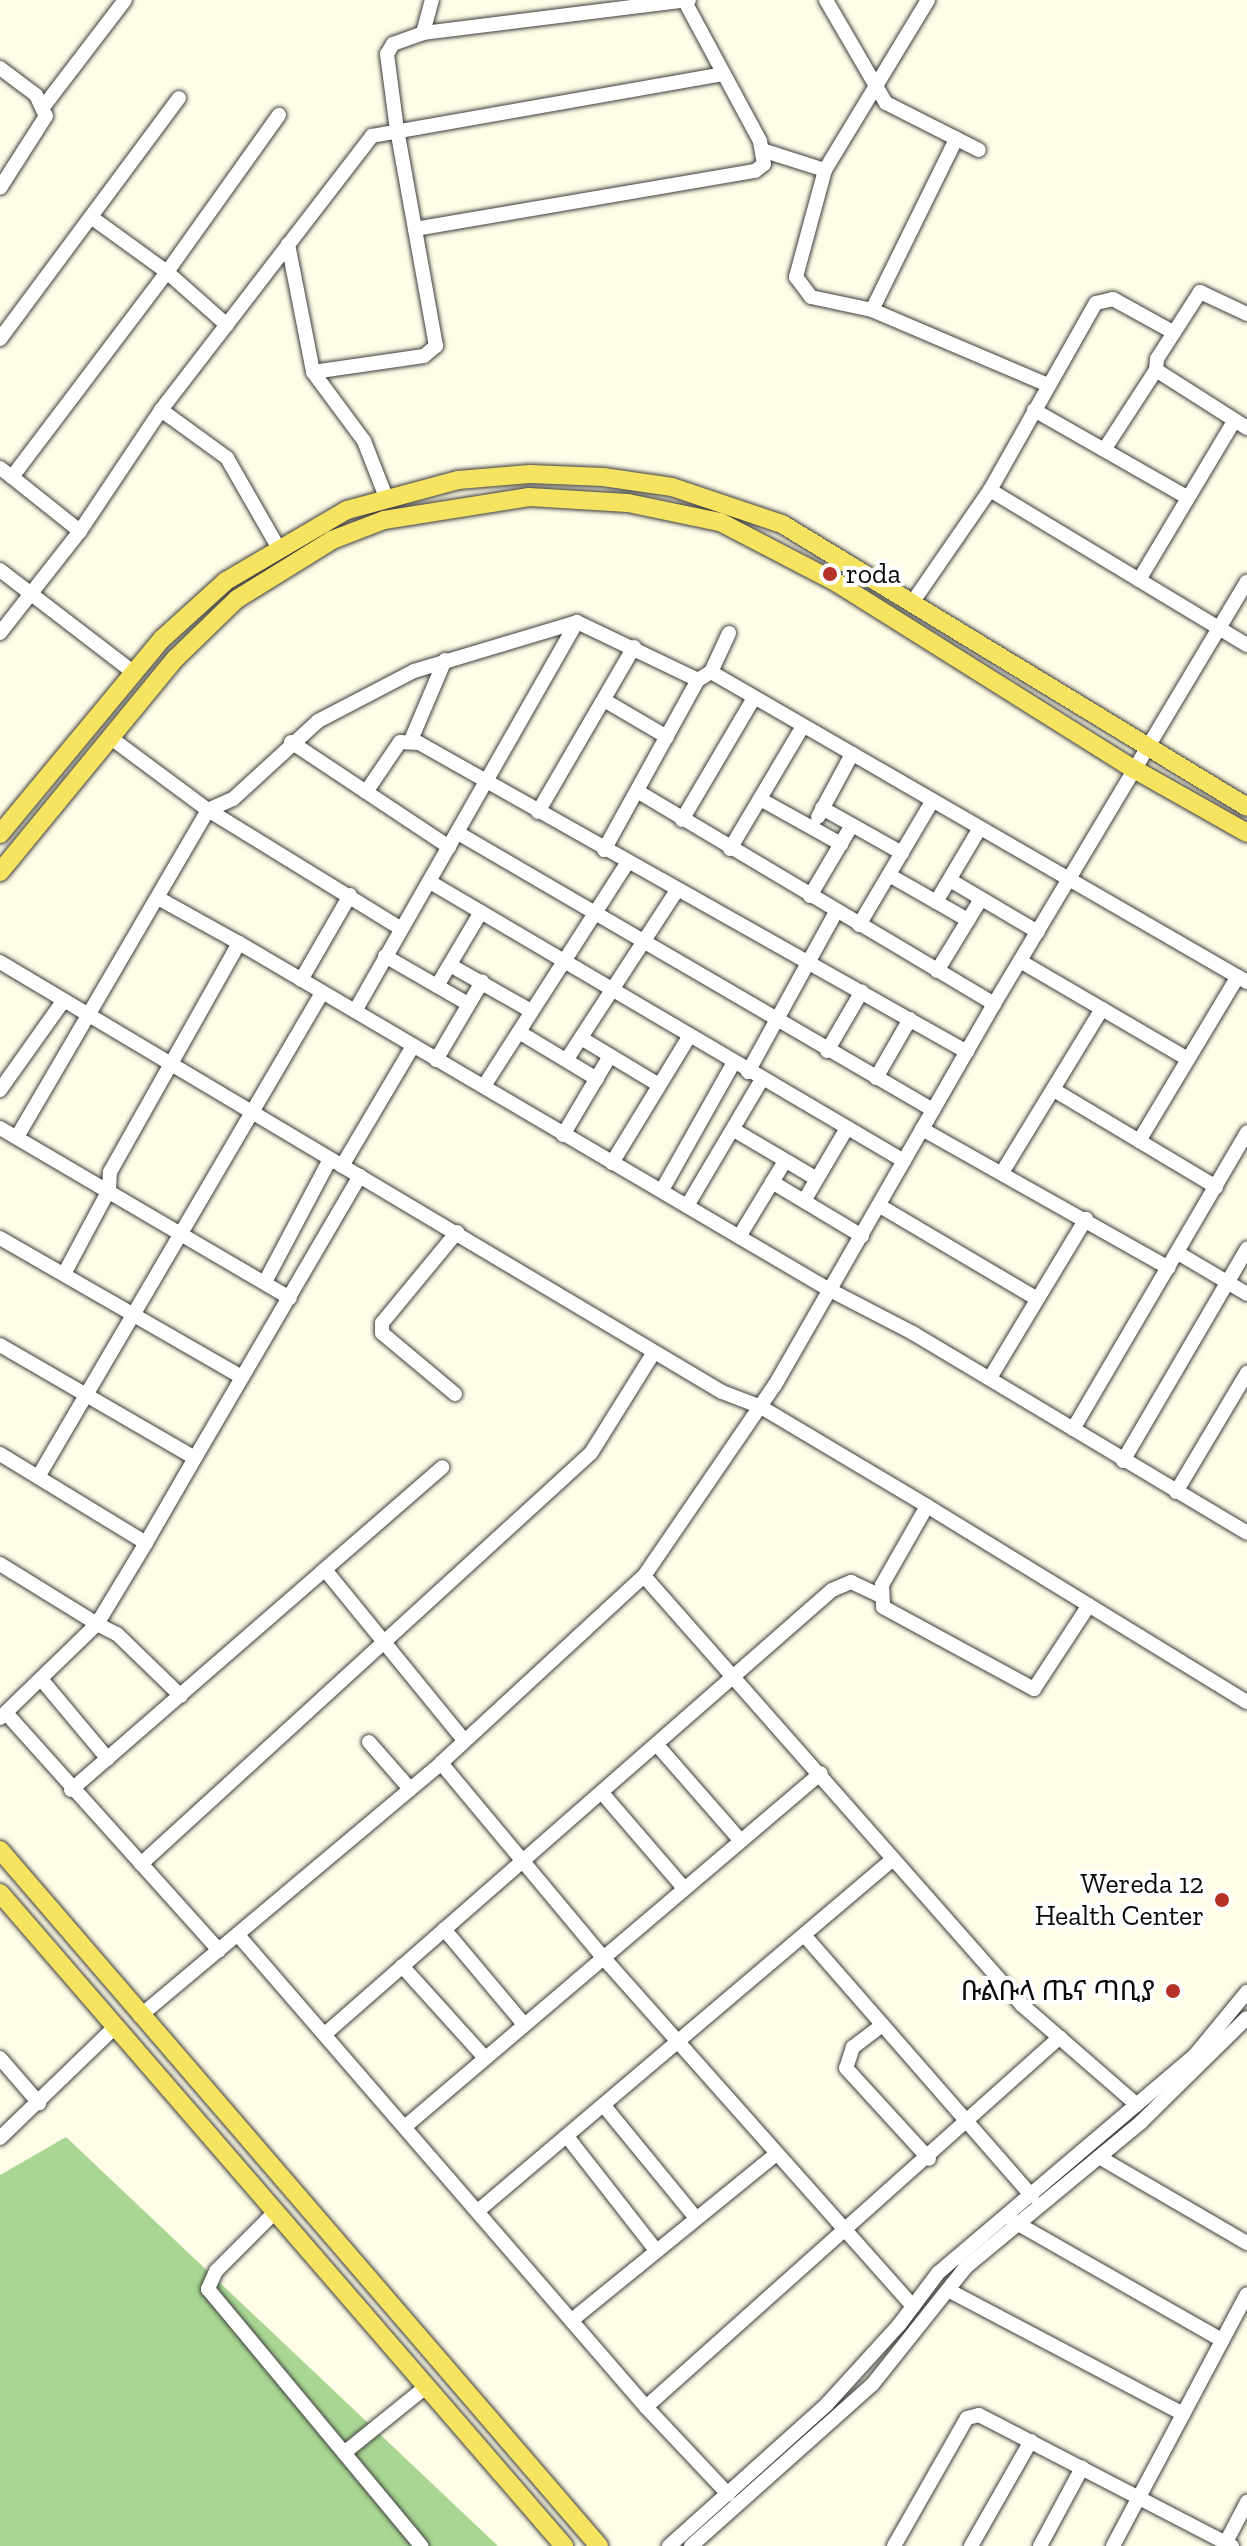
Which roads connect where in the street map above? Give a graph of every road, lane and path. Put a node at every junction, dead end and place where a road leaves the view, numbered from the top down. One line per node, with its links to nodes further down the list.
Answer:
1 (125, 0): 11 (street)
2 (432, 0): 6 (street)
3 (826, 0): 9 (street)
4 (928, 0): 9 (street)
5 (687, 1): 6 (street); 8 (street)
6 (423, 33): 13 (street)
7 (0, 68): 11 (street)
8 (722, 74): 13 (street); 16 (street)
9 (878, 89): 14 (street); 17 (street)
10 (179, 98): 19 (street)
11 (44, 106): 18 (street)
12 (279, 115): 22 (street)
13 (397, 130): 20 (street); 21 (street)
14 (956, 139): 15 (street); 23 (street)
15 (979, 150)
16 (765, 151): 17 (street); 20 (street)
17 (825, 170): 23 (street)
18 (0, 188)
19 (91, 217): 22 (street); 27 (street)
20 (415, 229): 29 (street)
21 (288, 244): 25 (street); 29 (street)
22 (167, 272): 25 (street); 35 (street)
23 (872, 310): 30 (street)
24 (1247, 314): 26 (street)
25 (227, 325): 31 (street)
26 (1173, 332): 28 (street); 30 (street)
27 (0, 339)
28 (1156, 370): 33 (street); 34 (street)
29 (313, 372): 38 (street)
30 (1048, 385): 32 (street)
31 (161, 410): 41 (street); 42 (street)
32 (1034, 410): 34 (street); 37 (street)
33 (1240, 425): 39 (street)
34 (1104, 450): 39 (street)
35 (6, 473): 41 (street)
36 (603, 477): 38 (main road); 40 (main road); 48 (main road)
37 (990, 490): 44 (street); 48 (street)
38 (386, 497): 42 (main road)
39 (1188, 498): 44 (street)
40 (603, 500): 49 (main road); 68 (main road)
41 (80, 531): 46 (street)
42 (278, 547): 47 (main road)
43 (0, 570): 46 (street)
44 (1139, 580): 51 (street)
45 (1247, 582): 51 (street)
46 (32, 593): 52 (street); 57 (street)
47 (205, 601): 49 (main road); 57 (main road)
48 (912, 603): 66 (main road)
49 (219, 617): 63 (main road)
50 (577, 622): 55 (street); 56 (street); 69 (street)
51 (1218, 630): 54 (street); 66 (street)
52 (0, 633)
53 (729, 633): 58 (street)
54 (1247, 645)
55 (634, 647): 58 (street); 60 (street)
56 (445, 660): 64 (street); 65 (street)
57 (134, 673): 84 (main road)
58 (705, 676): 59 (street); 62 (street)
59 (754, 698): 61 (street); 78 (street)
60 (604, 700): 62 (street); 77 (street)
61 (803, 726): 67 (street); 72 (street)
62 (667, 737): 70 (street)
63 (111, 738): 76 (street); 91 (main road)
64 (411, 740): 69 (street); 71 (street)
65 (291, 742): 71 (street); 76 (street)
66 (1147, 750): 68 (street); 74 (main road)
67 (852, 754): 73 (street); 75 (street)
68 (1134, 769): 83 (main road); 95 (street)
69 (487, 784): 77 (street); 82 (street)
70 (637, 791): 78 (street); 88 (street)
71 (366, 792): 86 (street)
72 (760, 799): 80 (street); 87 (street)
73 (933, 800): 81 (street); 89 (street)
74 (1247, 807)
75 (822, 808): 79 (street); 80 (street)
76 (208, 810): 97 (street); 99 (street)
77 (538, 812): 88 (street)
78 (682, 820): 87 (street)
79 (852, 825): 85 (street); 89 (street)
80 (812, 828): 85 (street)
81 (980, 828): 93 (street); 95 (street)
82 (458, 833): 86 (street); 104 (street)
83 (1247, 833)
84 (0, 834)
85 (841, 844): 98 (street)
86 (449, 847): 94 (street)
87 (730, 849): 98 (street)
88 (604, 850): 90 (street)
89 (902, 853): 92 (street)
90 (627, 863): 96 (street); 104 (street)
91 (0, 872)
92 (889, 875): 101 (street); 106 (street)
93 (950, 880): 100 (street); 101 (street)
94 (430, 882): 102 (street); 107 (street)
95 (1069, 883): 108 (street); 118 (street)
96 (676, 892): 109 (street); 116 (street)
97 (350, 895): 107 (street); 119 (street)
98 (810, 896): 103 (street)
99 (158, 898): 110 (street); 131 (street)
100 (981, 899): 105 (street); 108 (street)
101 (936, 902): 105 (street)
102 (481, 912): 114 (street); 115 (street)
103 (836, 912): 106 (street); 116 (street)
104 (595, 913): 109 (street); 114 (street)
105 (968, 920): 117 (street)
106 (859, 925): 117 (street)
107 (400, 928): 111 (street)
108 (1038, 932): 112 (street)
109 (644, 942): 122 (street); 133 (street)
110 (239, 943): 119 (street); 144 (street)
111 (385, 956): 121 (street); 129 (street)
112 (1020, 961): 127 (street); 128 (street)
113 (0, 962): 125 (street)
114 (563, 962): 122 (street); 130 (street)
115 (450, 965): 120 (street); 121 (street)
116 (807, 965): 123 (street); 133 (street)
117 (937, 971): 127 (street)
118 (1242, 979): 142 (street)
119 (301, 980): 124 (street)
120 (482, 982): 126 (street); 130 (street)
121 (437, 986): 126 (street)
122 (609, 989): 135 (street); 136 (street)
123 (862, 991): 132 (street); 138 (street)
124 (322, 993): 129 (street); 155 (street)
125 (64, 1000): 131 (street); 152 (street)
126 (468, 1004): 143 (street)
127 (994, 1004): 139 (street)
128 (1102, 1009): 142 (street); 153 (street)
129 (355, 1011): 137 (street)
130 (531, 1011): 134 (street)
131 (87, 1014): 144 (street); 162 (street)
132 (910, 1019): 139 (street); 147 (street)
133 (777, 1023): 138 (street); 146 (street)
134 (519, 1032): 141 (street); 151 (street)
135 (689, 1037): 145 (street); 150 (street)
136 (581, 1038): 140 (street); 141 (street)
137 (413, 1046): 143 (street); 166 (street)
138 (827, 1051): 147 (street)
139 (967, 1052): 154 (street)
140 (610, 1056): 148 (street); 150 (street)
141 (567, 1059): 148 (street)
142 (1188, 1059): 163 (street)
143 (436, 1060): 151 (street)
144 (169, 1063): 155 (street); 173 (street)
145 (733, 1064): 146 (street); 174 (street)
146 (748, 1072): 149 (street)
147 (876, 1078): 154 (street)
148 (597, 1079): 161 (street)
149 (761, 1081): 157 (street); 159 (street)
150 (659, 1085): 167 (street)
151 (484, 1086): 161 (street)
152 (0, 1090)
153 (1054, 1090): 163 (street); 168 (street)
154 (933, 1110): 158 (street)
155 (252, 1112): 166 (street); 180 (street)
156 (0, 1128): 162 (street)
157 (847, 1128): 165 (street); 170 (street)
158 (922, 1129): 165 (street); 168 (street)
159 (734, 1130): 164 (street); 176 (street)
160 (1247, 1132): 172 (street)
161 (563, 1135): 167 (street)
162 (17, 1137): 173 (street)
163 (1139, 1141): 172 (street)
164 (785, 1161): 170 (street); 171 (street)
165 (904, 1161): 177 (street)
166 (336, 1162): 169 (street); 188 (street)
167 (612, 1163): 174 (street)
168 (1003, 1171): 178 (street)
169 (360, 1176): 179 (street); 192 (street)
170 (817, 1179): 175 (street)
171 (772, 1182): 175 (street); 182 (street)
172 (1216, 1187): 185 (street)
173 (109, 1190): 180 (street); 187 (street)
174 (662, 1190): 176 (street)
175 (804, 1201): 181 (street)
176 (687, 1206): 182 (street)
177 (880, 1206): 181 (street); 193 (street)
178 (1086, 1219): 186 (street); 193 (street)
179 (457, 1232): 196 (street); 200 (street)
180 (184, 1234): 188 (street); 194 (street)
181 (862, 1236): 190 (street)
182 (739, 1237): 190 (street)
183 (0, 1238): 187 (street)
184 (1247, 1249): 189 (street)
185 (1178, 1253): 186 (street); 189 (street)
186 (1169, 1268): 203 (street)
187 (64, 1274): 194 (street)
188 (265, 1282): 192 (street)
189 (1227, 1283): 191 (street); 206 (street)
190 (828, 1289): 199 (street); 202 (street)
191 (1247, 1294)
192 (290, 1298): 198 (street)
193 (1037, 1299): 199 (street)
194 (136, 1315): 198 (street); 201 (street)
195 (0, 1345): 201 (street)
196 (654, 1352): 202 (street); 219 (street)
197 (1247, 1373): 209 (street)
198 (242, 1377): 205 (street)
199 (990, 1378): 203 (street)
200 (455, 1394)
201 (85, 1395): 205 (street); 208 (street)
202 (761, 1407): 210 (street); 215 (street)
203 (1073, 1429): 206 (street)
204 (0, 1454): 208 (street)
205 (195, 1458): 212 (street)
206 (1123, 1461): 209 (street)
207 (442, 1467): 214 (street)
208 (38, 1477): 212 (street)
209 (1176, 1492): 211 (street)
210 (927, 1506): 216 (street); 217 (street)
211 (1247, 1533)
212 (146, 1543): 218 (street)
213 (0, 1564): 218 (street)
214 (326, 1571): 219 (street); 222 (street)
215 (644, 1576): 220 (street); 225 (street)
216 (879, 1595): 217 (street); 220 (street)
217 (1089, 1605): 223 (street)
218 (97, 1624): 221 (street); 222 (street)
219 (383, 1643): 225 (street); 238 (street)
220 (737, 1675): 227 (street); 230 (street)
221 (41, 1679): 224 (street); 228 (street)
222 (181, 1696): 228 (street)
223 (1247, 1701)
224 (3, 1716): 232 (street)
225 (464, 1740): 229 (street)
226 (369, 1742): 231 (street)
227 (658, 1746): 233 (street); 234 (street)
228 (108, 1759): 232 (street)
229 (441, 1763): 231 (street); 237 (street)
230 (821, 1773): 234 (street); 236 (street)
231 (410, 1789): 242 (street)
232 (71, 1790): 238 (street)
233 (603, 1794): 237 (street); 239 (street)
234 (739, 1839): 239 (street)
235 (0, 1850): 248 (main road)
236 (893, 1859): 243 (street); 254 (street)
237 (522, 1863): 241 (street); 245 (street)
238 (141, 1864): 244 (street)
239 (682, 1886): 245 (street)
240 (0, 1893): 252 (main road)
241 (444, 1929): 246 (street); 250 (street)
242 (238, 1935): 244 (street); 253 (street)
243 (805, 1936): 251 (street); 255 (street)
244 (219, 1950): 248 (street)
245 (601, 1955): 250 (street); 255 (street)
246 (402, 1966): 253 (street); 257 (street)
247 (1247, 1992): 259 (street)
248 (140, 2016): 293 (main road)
249 (1247, 2018): 266 (street)
250 (523, 2023): 257 (street)
251 (881, 2026): 262 (street); 267 (street)
252 (115, 2027): 258 (street); 270 (main road)
253 (325, 2034): 261 (street)
254 (1060, 2037): 259 (street); 262 (street)
255 (682, 2042): 260 (street); 265 (street)
256 (0, 2058): 258 (street)
257 (485, 2058): 261 (street)
258 (39, 2103): 263 (street)
259 (1137, 2105): 268 (street)
260 (605, 2107): 264 (street); 271 (street)
261 (407, 2125): 269 (street)
262 (967, 2126): 267 (street); 268 (street)
263 (0, 2138)
264 (569, 2139): 269 (street); 275 (street)
265 (776, 2154): 271 (street); 273 (street)
266 (1099, 2157): 272 (street); 274 (street)
267 (929, 2159): 273 (street)
268 (1032, 2196): 272 (street)
269 (479, 2210): 279 (street)
270 (275, 2212): 281 (main road); 285 (street)
271 (696, 2218): 275 (street)
272 (1012, 2221): 276 (street); 278 (street); 280 (street)
273 (847, 2231): 278 (street); 282 (street)
274 (1247, 2243)
275 (655, 2249): 279 (street)
276 (948, 2290): 283 (street); 295 (street)
277 (1247, 2294): 280 (street)
278 (913, 2306): 287 (street)
279 (572, 2320): 282 (street)
280 (1222, 2340): 283 (street)
281 (427, 2386): 285 (street); 292 (main road)
282 (646, 2407): 287 (street)
283 (1183, 2414): 288 (street)
284 (1031, 2441): 286 (street); 296 (street); 297 (street)
285 (344, 2453): 291 (street)
286 (1082, 2468): 288 (street); 298 (street)
287 (728, 2494): 294 (street)
288 (1138, 2498): 290 (street); 299 (street)
289 (1247, 2502): 290 (street)
290 (1227, 2545)
291 (421, 2546)
292 (564, 2546)
293 (599, 2546)
294 (669, 2546)
295 (691, 2546)
296 (894, 2546)
297 (971, 2546)
298 (1040, 2546)
299 (1113, 2546)

